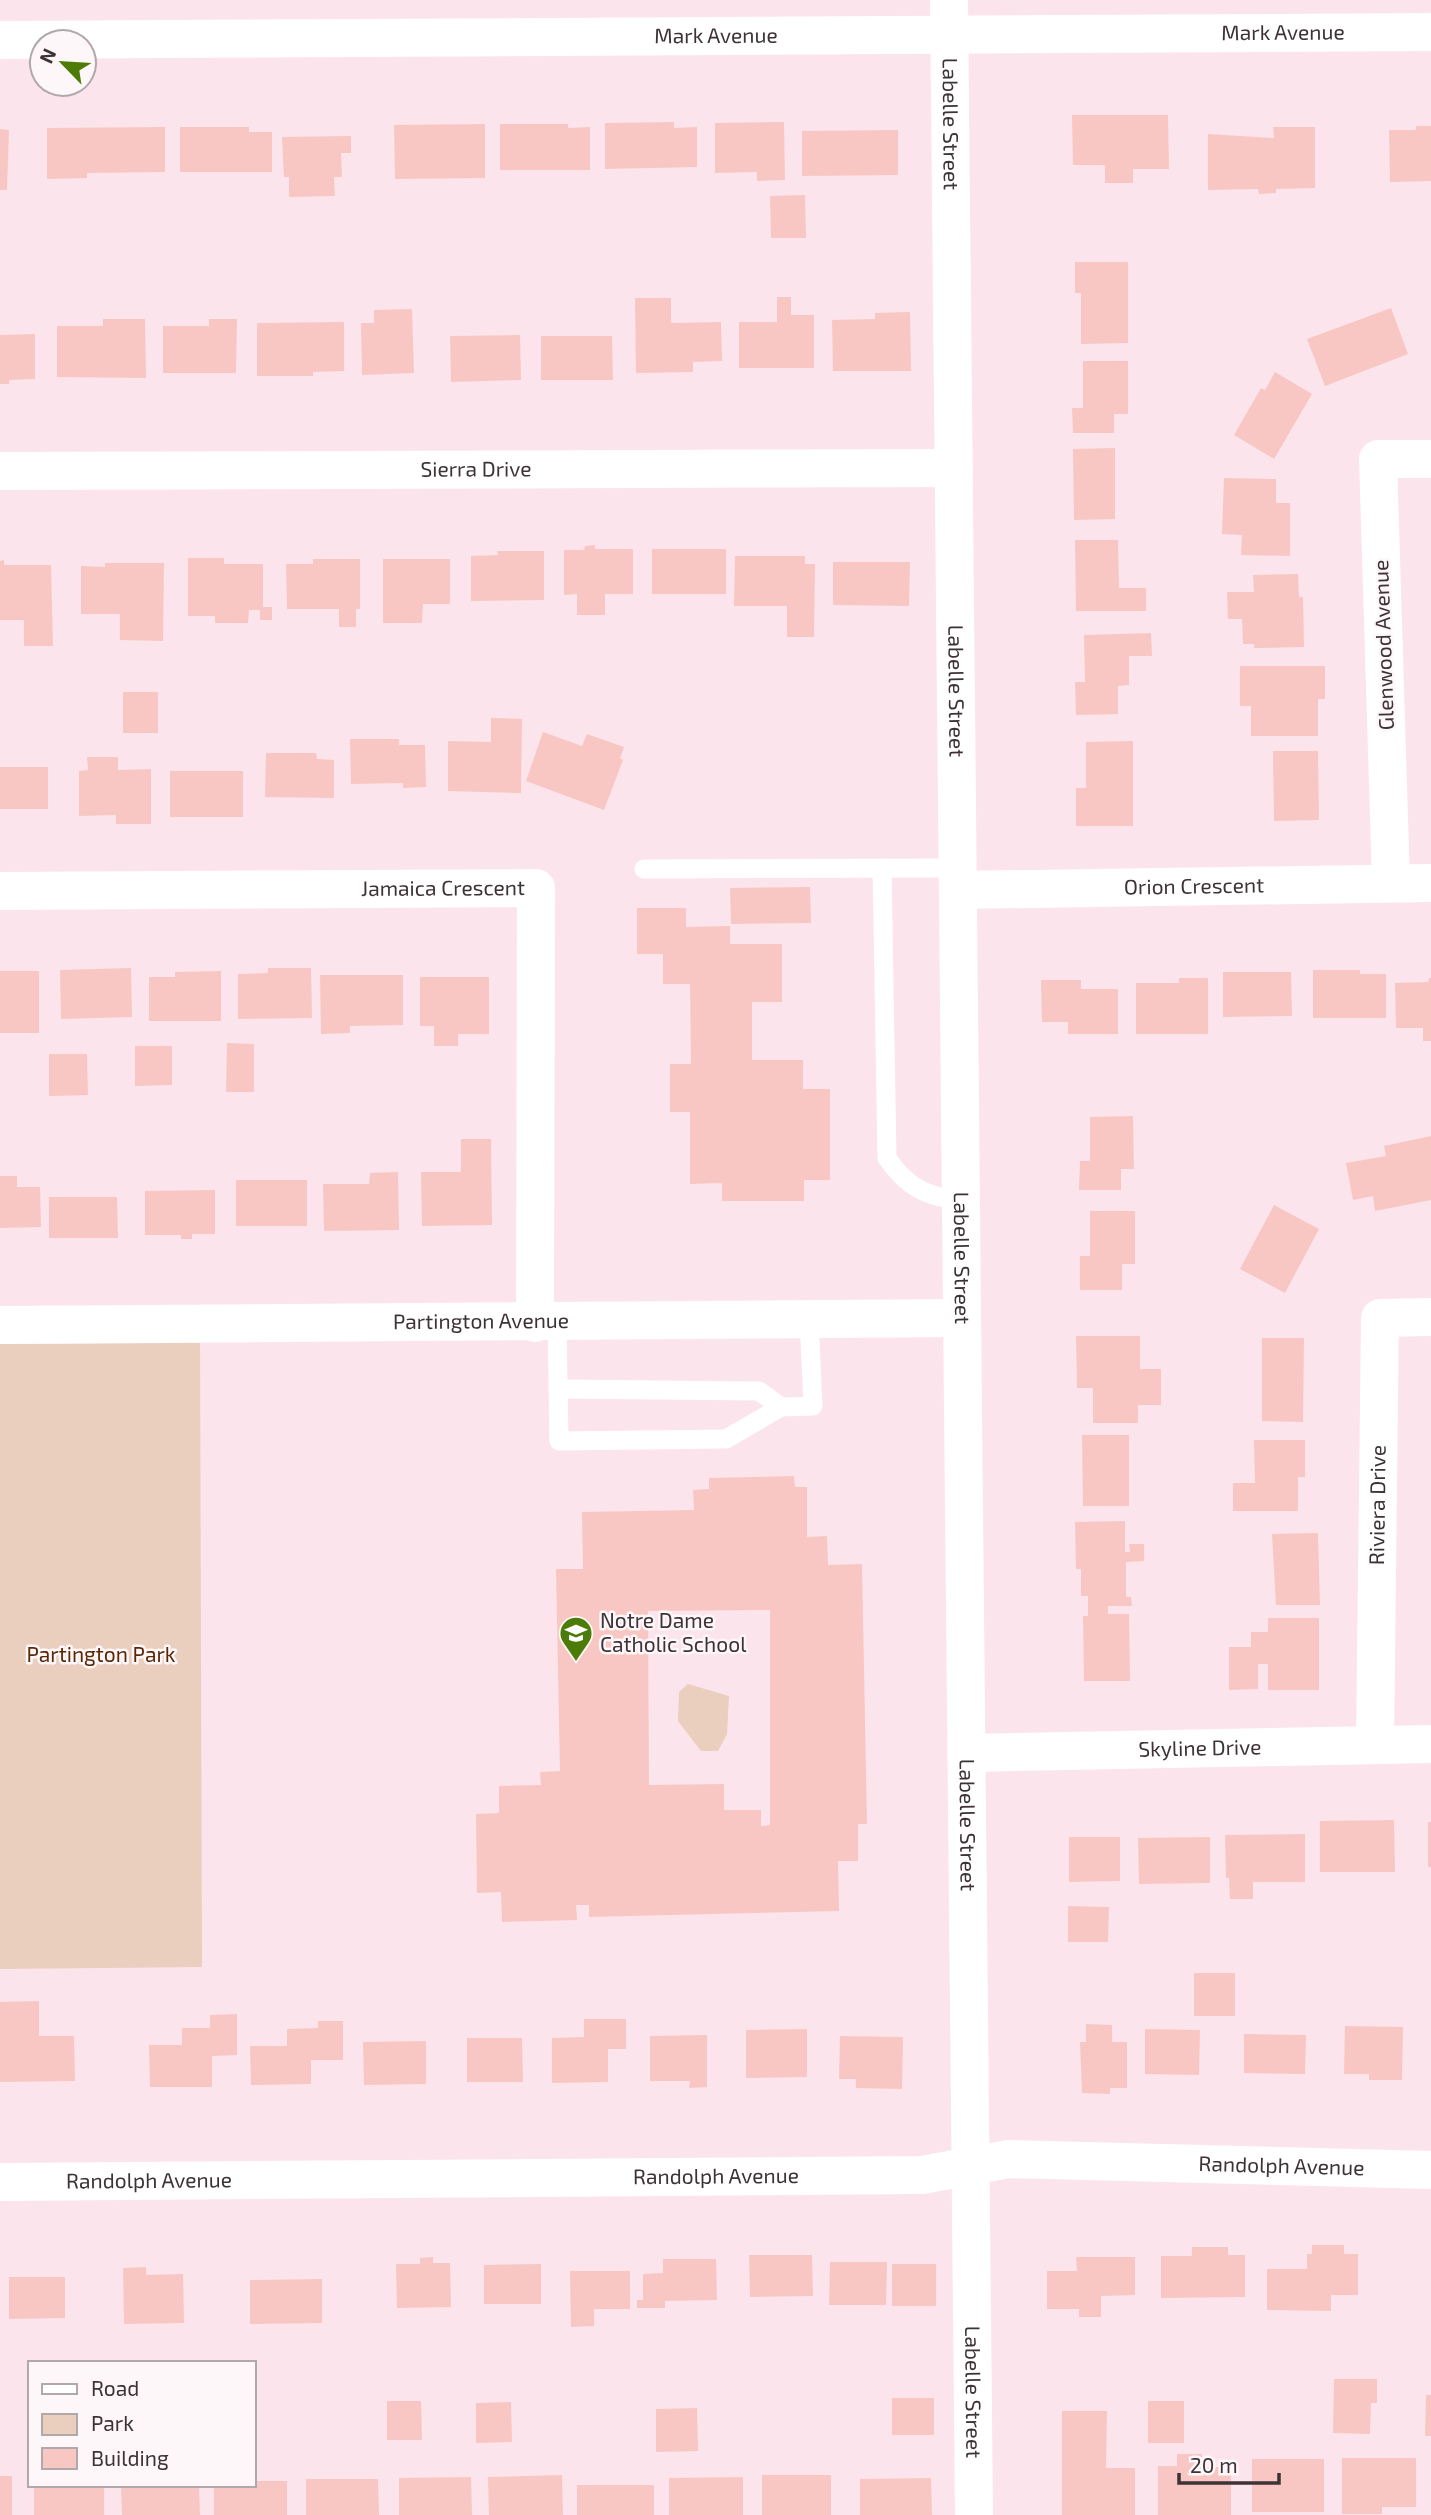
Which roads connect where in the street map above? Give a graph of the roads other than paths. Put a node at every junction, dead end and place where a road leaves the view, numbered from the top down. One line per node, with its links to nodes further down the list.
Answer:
1 (949, 18): 2 (street, Mark Avenue); 3 (street, Mark Avenue); 5 (street, Labelle Street)
2 (1431, 32)
3 (0, 40)
4 (1431, 459): 10 (street, Glenwood Avenue)
5 (954, 468): 6 (street, Sierra Drive); 9 (street, Labelle Street)
6 (0, 471)
7 (882, 868): 8 (lane); 9 (lane); 13 (lane)
8 (644, 869)
9 (958, 879): 10 (street, Orion Crescent); 13 (street, Labelle Street)
10 (1391, 883): 11 (street, Orion Crescent)
11 (1431, 883)
12 (0, 891): 17 (street, Jamaica Crescent)
13 (961, 1200): 15 (street, Labelle Street)
14 (1431, 1317): 22 (street, Riviera Drive)
15 (962, 1318): 16 (street, Partington Avenue); 23 (street, Labelle Street)
16 (809, 1319): 17 (street, Partington Avenue); 20 (lane)
17 (546, 1322): 18 (street, Partington Avenue); 19 (lane)
18 (0, 1325)
19 (558, 1389): 20 (lane); 20 (lane)
20 (780, 1407)
21 (1431, 1744): 22 (street, Skyline Drive)
22 (1375, 1745): 23 (street, Skyline Drive)
23 (967, 1753): 24 (street, Labelle Street)
24 (971, 2166): 25 (street, Randolph Avenue); 26 (street, Randolph Avenue); 27 (street, Labelle Street)
25 (1431, 2170)
26 (0, 2182)
27 (974, 2515)

